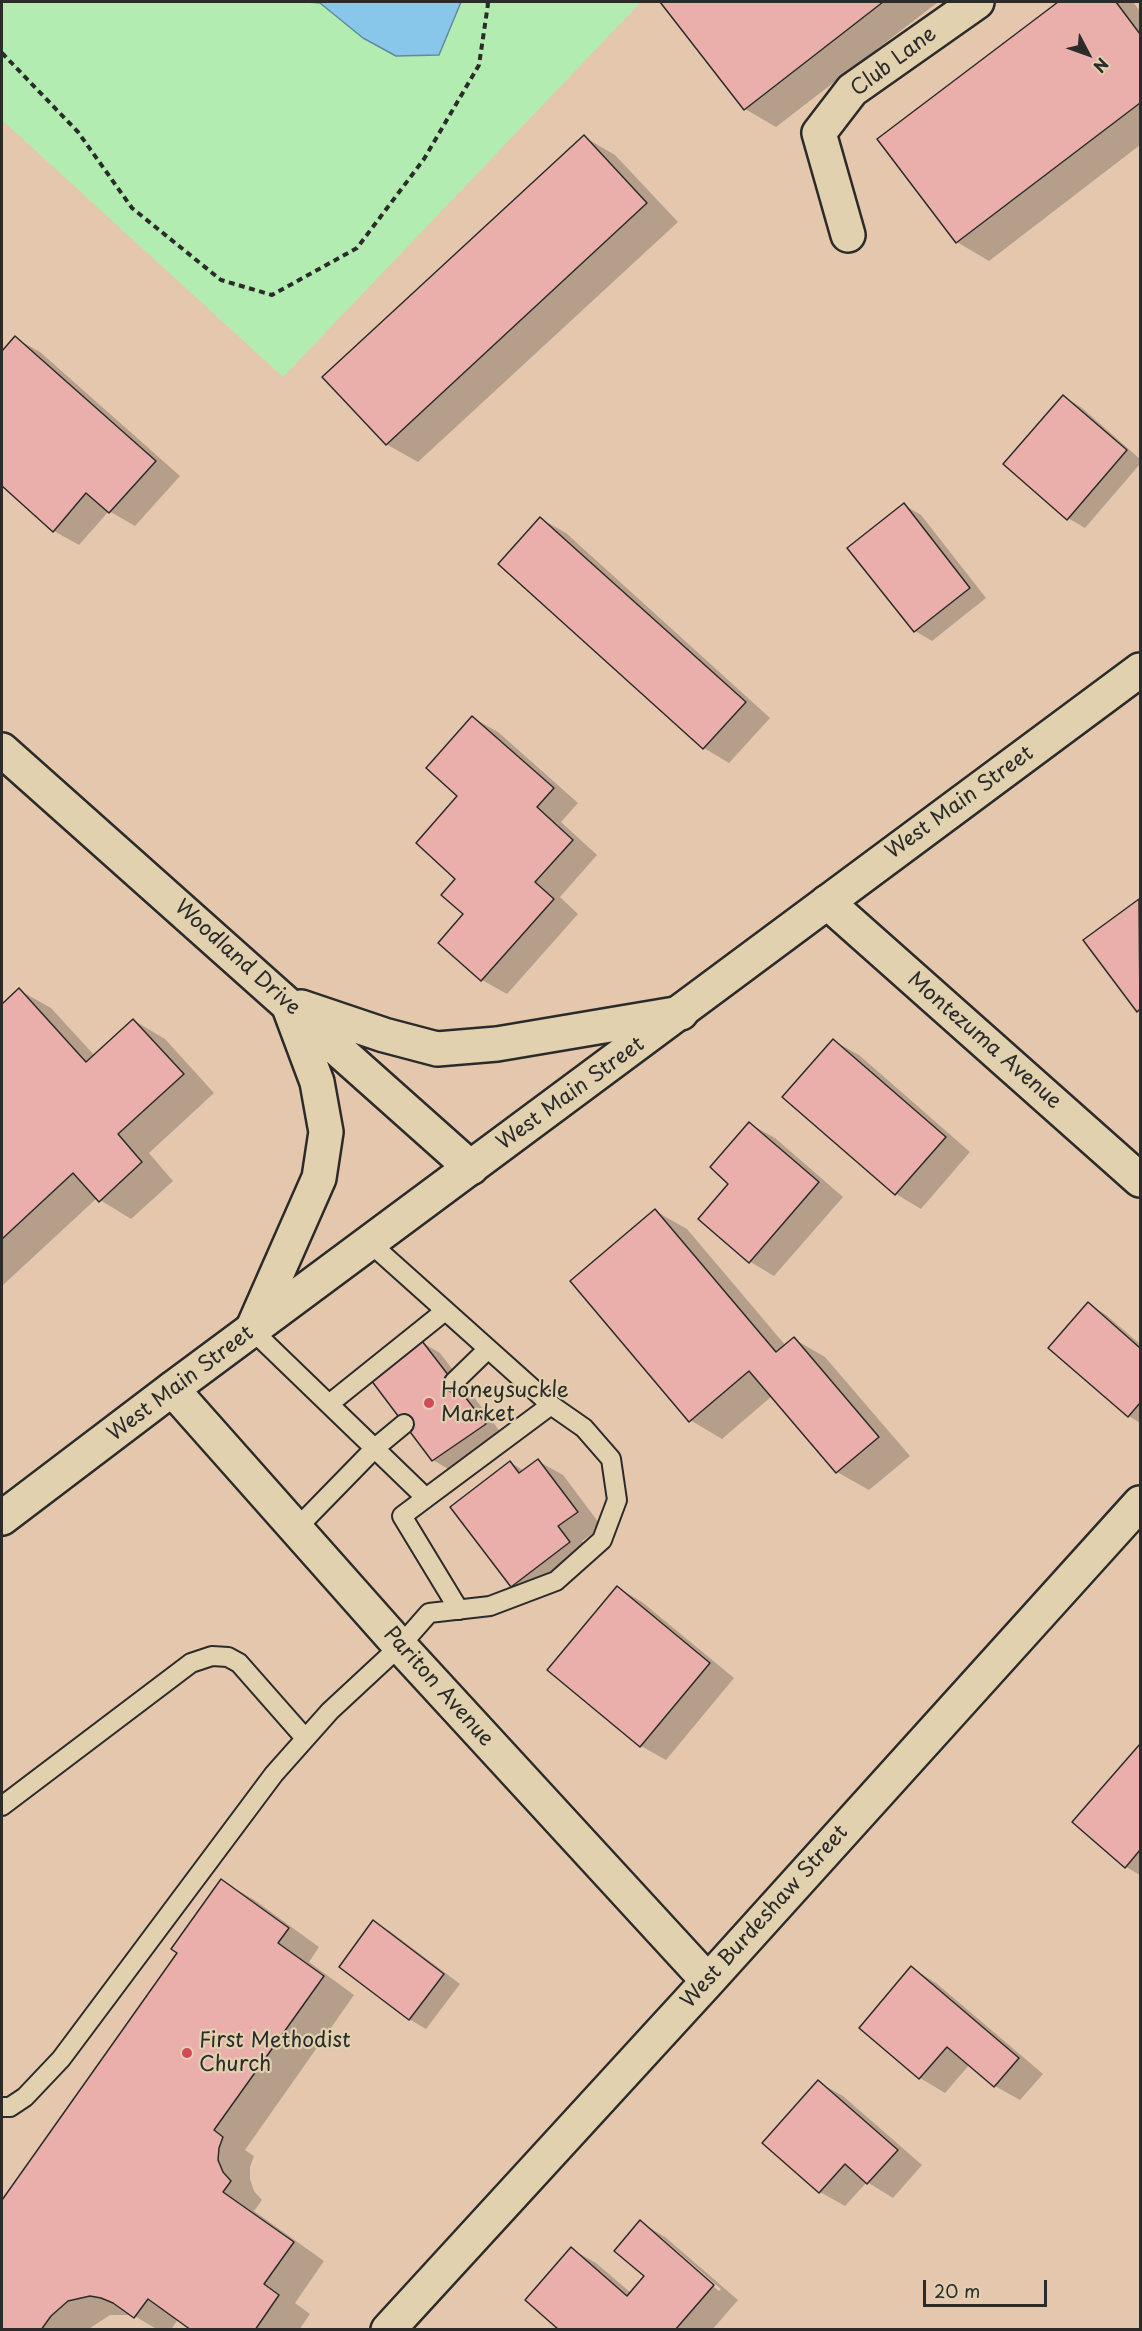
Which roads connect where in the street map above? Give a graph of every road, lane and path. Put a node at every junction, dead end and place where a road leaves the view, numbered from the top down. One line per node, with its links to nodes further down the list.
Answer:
1 (486, 2): 3 (path)
2 (977, 2): 4 (main road, Club Lane)
3 (2, 53)
4 (848, 235)
5 (1140, 670): 7 (main road, West Main Street)
6 (2, 750): 8 (main road, Woodland Drive)
7 (827, 902): 9 (main road, West Main Street); 11 (main road, Montezuma Avenue)
8 (288, 1003): 9 (main road); 10 (main road, Woodland Drive); 14 (main road)
9 (681, 1013): 10 (main road, West Main Street)
10 (471, 1168): 12 (main road, West Main Street)
11 (1140, 1180)
12 (370, 1243): 13 (lane); 14 (main road, West Main Street)
13 (445, 1311): 15 (lane); 18 (lane)
14 (252, 1330): 17 (main road, West Main Street); 18 (lane)
15 (488, 1349): 16 (lane); 19 (lane)
16 (454, 1382)
17 (171, 1389): 24 (main road, West Main Street); 25 (main road, Pariton Avenue)
18 (329, 1404): 21 (lane)
19 (551, 1406): 22 (lane); 26 (lane)
20 (404, 1424): 21 (lane)
21 (375, 1448): 22 (lane); 25 (lane)
22 (426, 1498): 26 (lane)
23 (1140, 1503): 30 (main road, West Burdeshaw Street)
24 (2, 1518)
25 (296, 1529): 27 (main road, Pariton Avenue)
26 (459, 1610): 27 (lane)
27 (400, 1646): 28 (lane); 30 (main road, Pariton Avenue)
28 (305, 1738): 29 (lane); 31 (lane)
29 (2, 1806)
30 (708, 1981): 32 (main road, West Burdeshaw Street)
31 (2, 2107)
32 (388, 2330)

